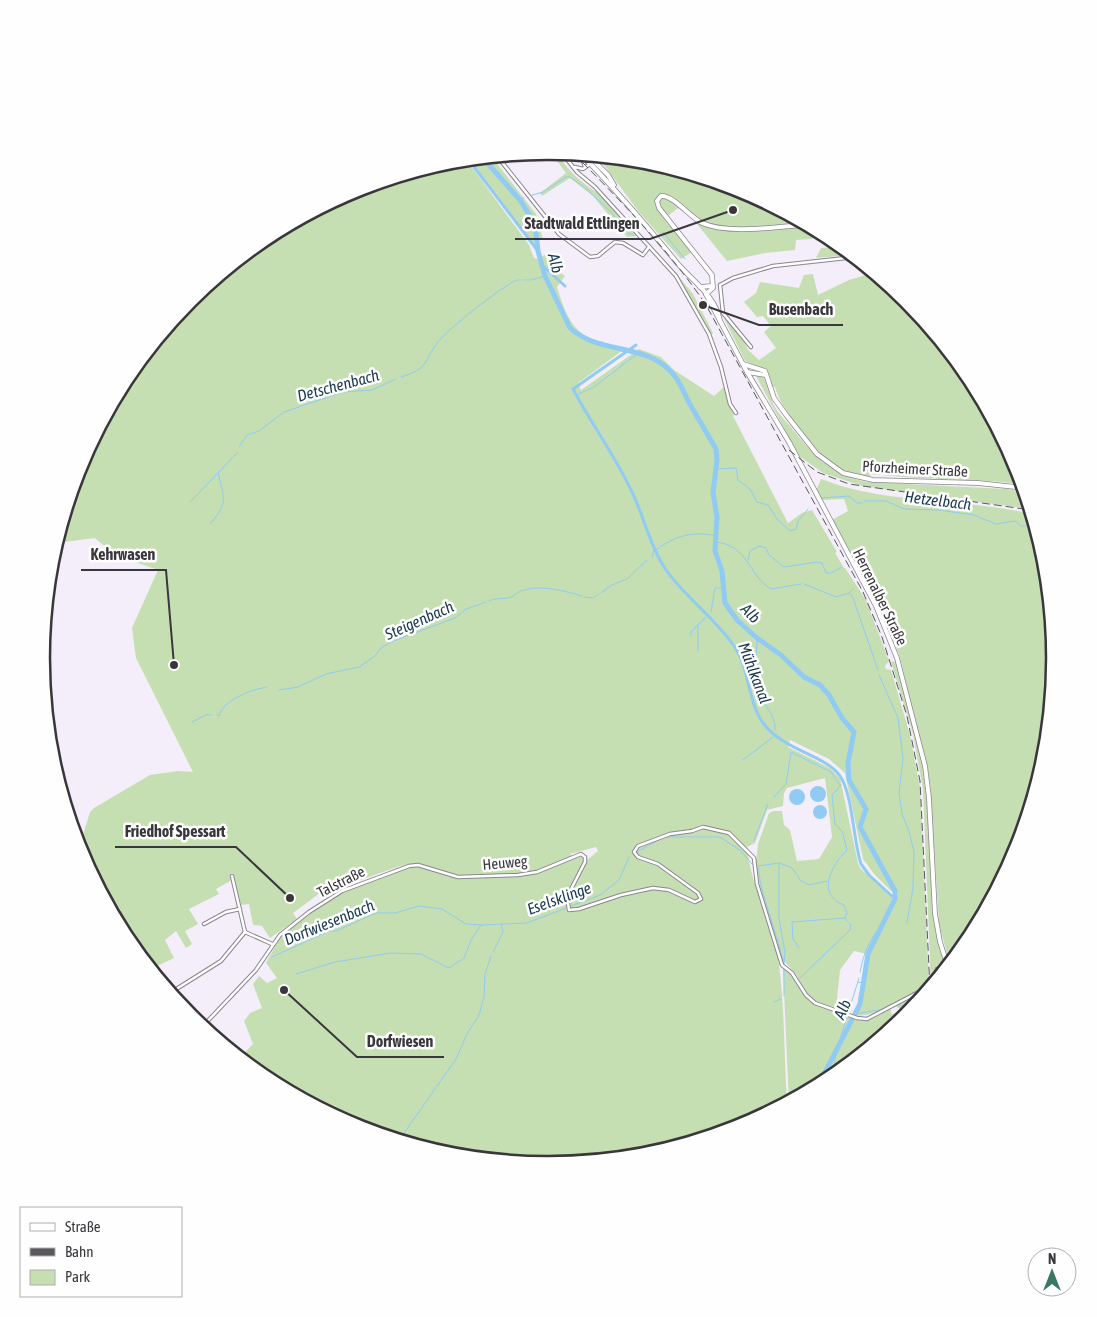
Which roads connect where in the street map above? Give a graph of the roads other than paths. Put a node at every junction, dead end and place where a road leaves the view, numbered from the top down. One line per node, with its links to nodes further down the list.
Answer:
1 (569, 161): 5 (street)
2 (583, 161): 6 (street)
3 (502, 162): 9 (street)
4 (593, 162): 6 (street); 13 (main road, Herrenalber Straße)
5 (575, 167): 6 (street); 7 (street)
6 (584, 168): 7 (street)
7 (584, 176): 9 (street)
8 (796, 226): 11 (main road)
9 (648, 247): 22 (street)
10 (845, 258): 12 (street)
11 (713, 284): 12 (street); 13 (main road); 14 (main road)
12 (720, 286): 15 (street)
13 (700, 287): 14 (main road, Herrenalber Straße)
14 (706, 294): 16 (main road, Herrenalber Straße)
15 (751, 347)
16 (742, 364): 17 (main road); 18 (main road, Herrenalber Straße)
17 (751, 367): 18 (main road); 20 (main road)
18 (747, 372): 19 (main road); 21 (main road, Herrenalber Straße)
19 (757, 372): 20 (main road); 21 (main road)
20 (766, 375): 23 (main road, Pforzheimer Straße)
21 (754, 383): 30 (main road, Herrenalber Straße)
22 (736, 413)
23 (1017, 487)
24 (422, 866): 29 (street, Talstraße); 32 (street, Heuweg)
25 (232, 876): 26 (street)
26 (240, 909): 27 (street); 28 (street)
27 (204, 924)
28 (245, 932): 29 (street); 31 (street)
29 (272, 944): 33 (street, Talstraße)
30 (946, 960)
31 (177, 990)
32 (918, 992)
33 (207, 1021)

